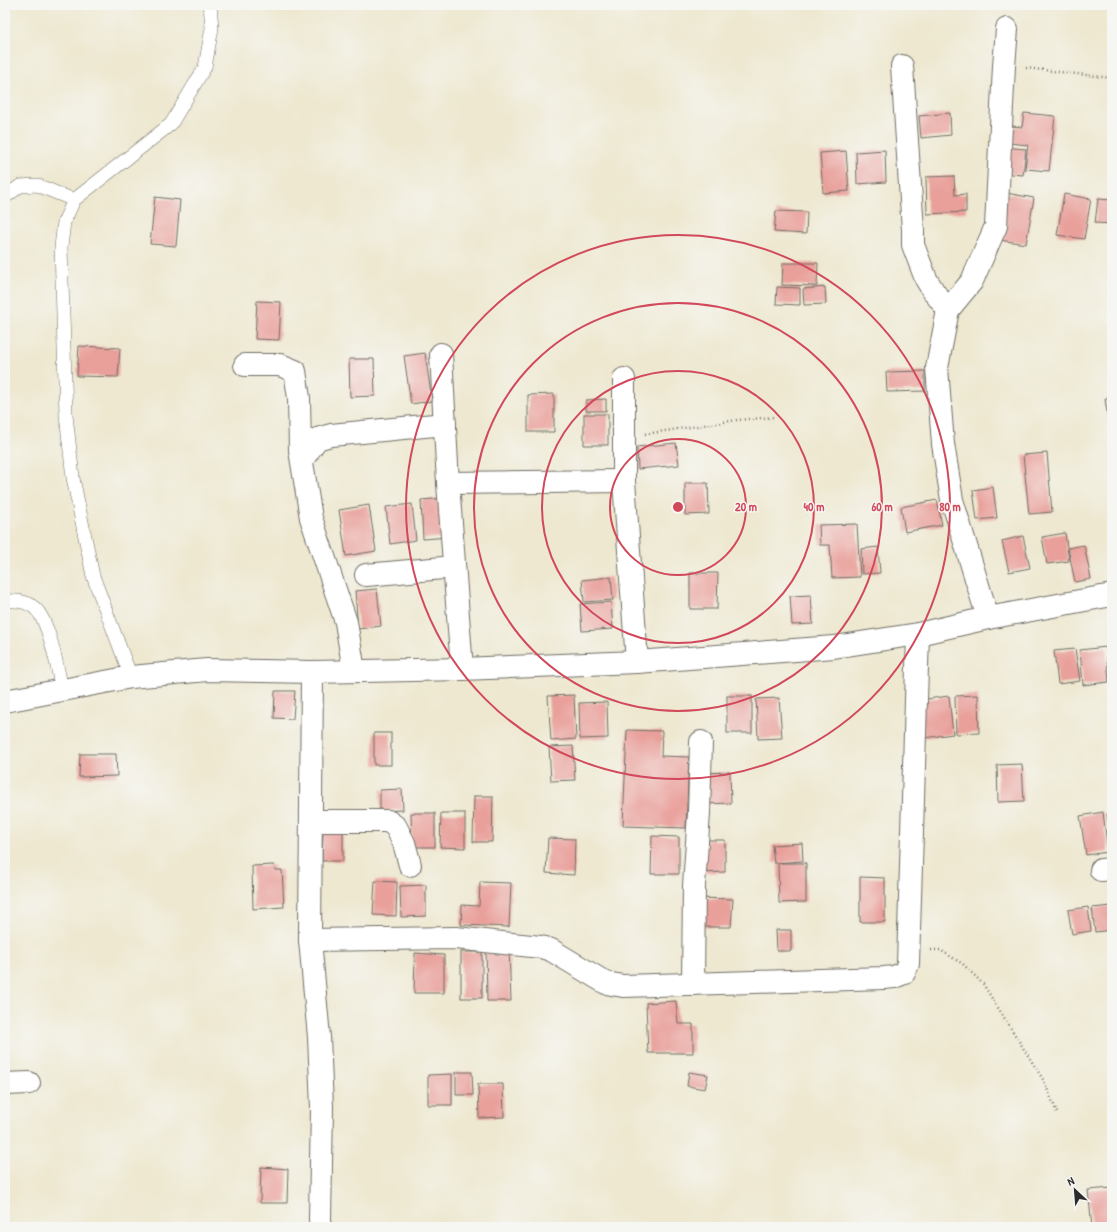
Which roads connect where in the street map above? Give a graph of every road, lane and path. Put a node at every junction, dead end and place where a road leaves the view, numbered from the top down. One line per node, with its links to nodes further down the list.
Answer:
1 (210, 5): 7 (lane)
2 (1007, 29): 4 (street)
3 (902, 66): 8 (street)
4 (1004, 66): 5 (path); 8 (street)
5 (1112, 78)
6 (5, 197): 7 (lane)
7 (74, 200): 28 (lane)
8 (948, 310): 22 (street)
9 (441, 354): 13 (street)
10 (246, 365): 15 (street)
11 (624, 379): 14 (street)
12 (774, 417): 14 (path)
13 (445, 424): 15 (street); 17 (street)
14 (623, 438): 16 (street)
15 (302, 460): 26 (street)
16 (624, 481): 17 (street); 24 (street)
17 (448, 483): 18 (street)
18 (454, 566): 19 (street); 25 (street)
19 (366, 575)
20 (1112, 595): 22 (street)
21 (5, 601): 29 (lane)
22 (988, 618): 23 (street)
23 (918, 634): 24 (street); 35 (street)
24 (637, 662): 25 (street)
25 (462, 669): 26 (street)
26 (354, 671): 27 (street)
27 (312, 672): 28 (street); 32 (street)
28 (131, 678): 29 (street)
29 (62, 690): 30 (street)
30 (5, 701)
31 (701, 742): 36 (street)
32 (311, 821): 33 (street); 34 (street)
33 (410, 865)
34 (310, 940): 36 (street); 40 (street)
35 (909, 950): 36 (street); 39 (path)
36 (693, 984)
37 (29, 1083): 38 (street)
38 (5, 1084)
39 (1058, 1115)
40 (321, 1227)

